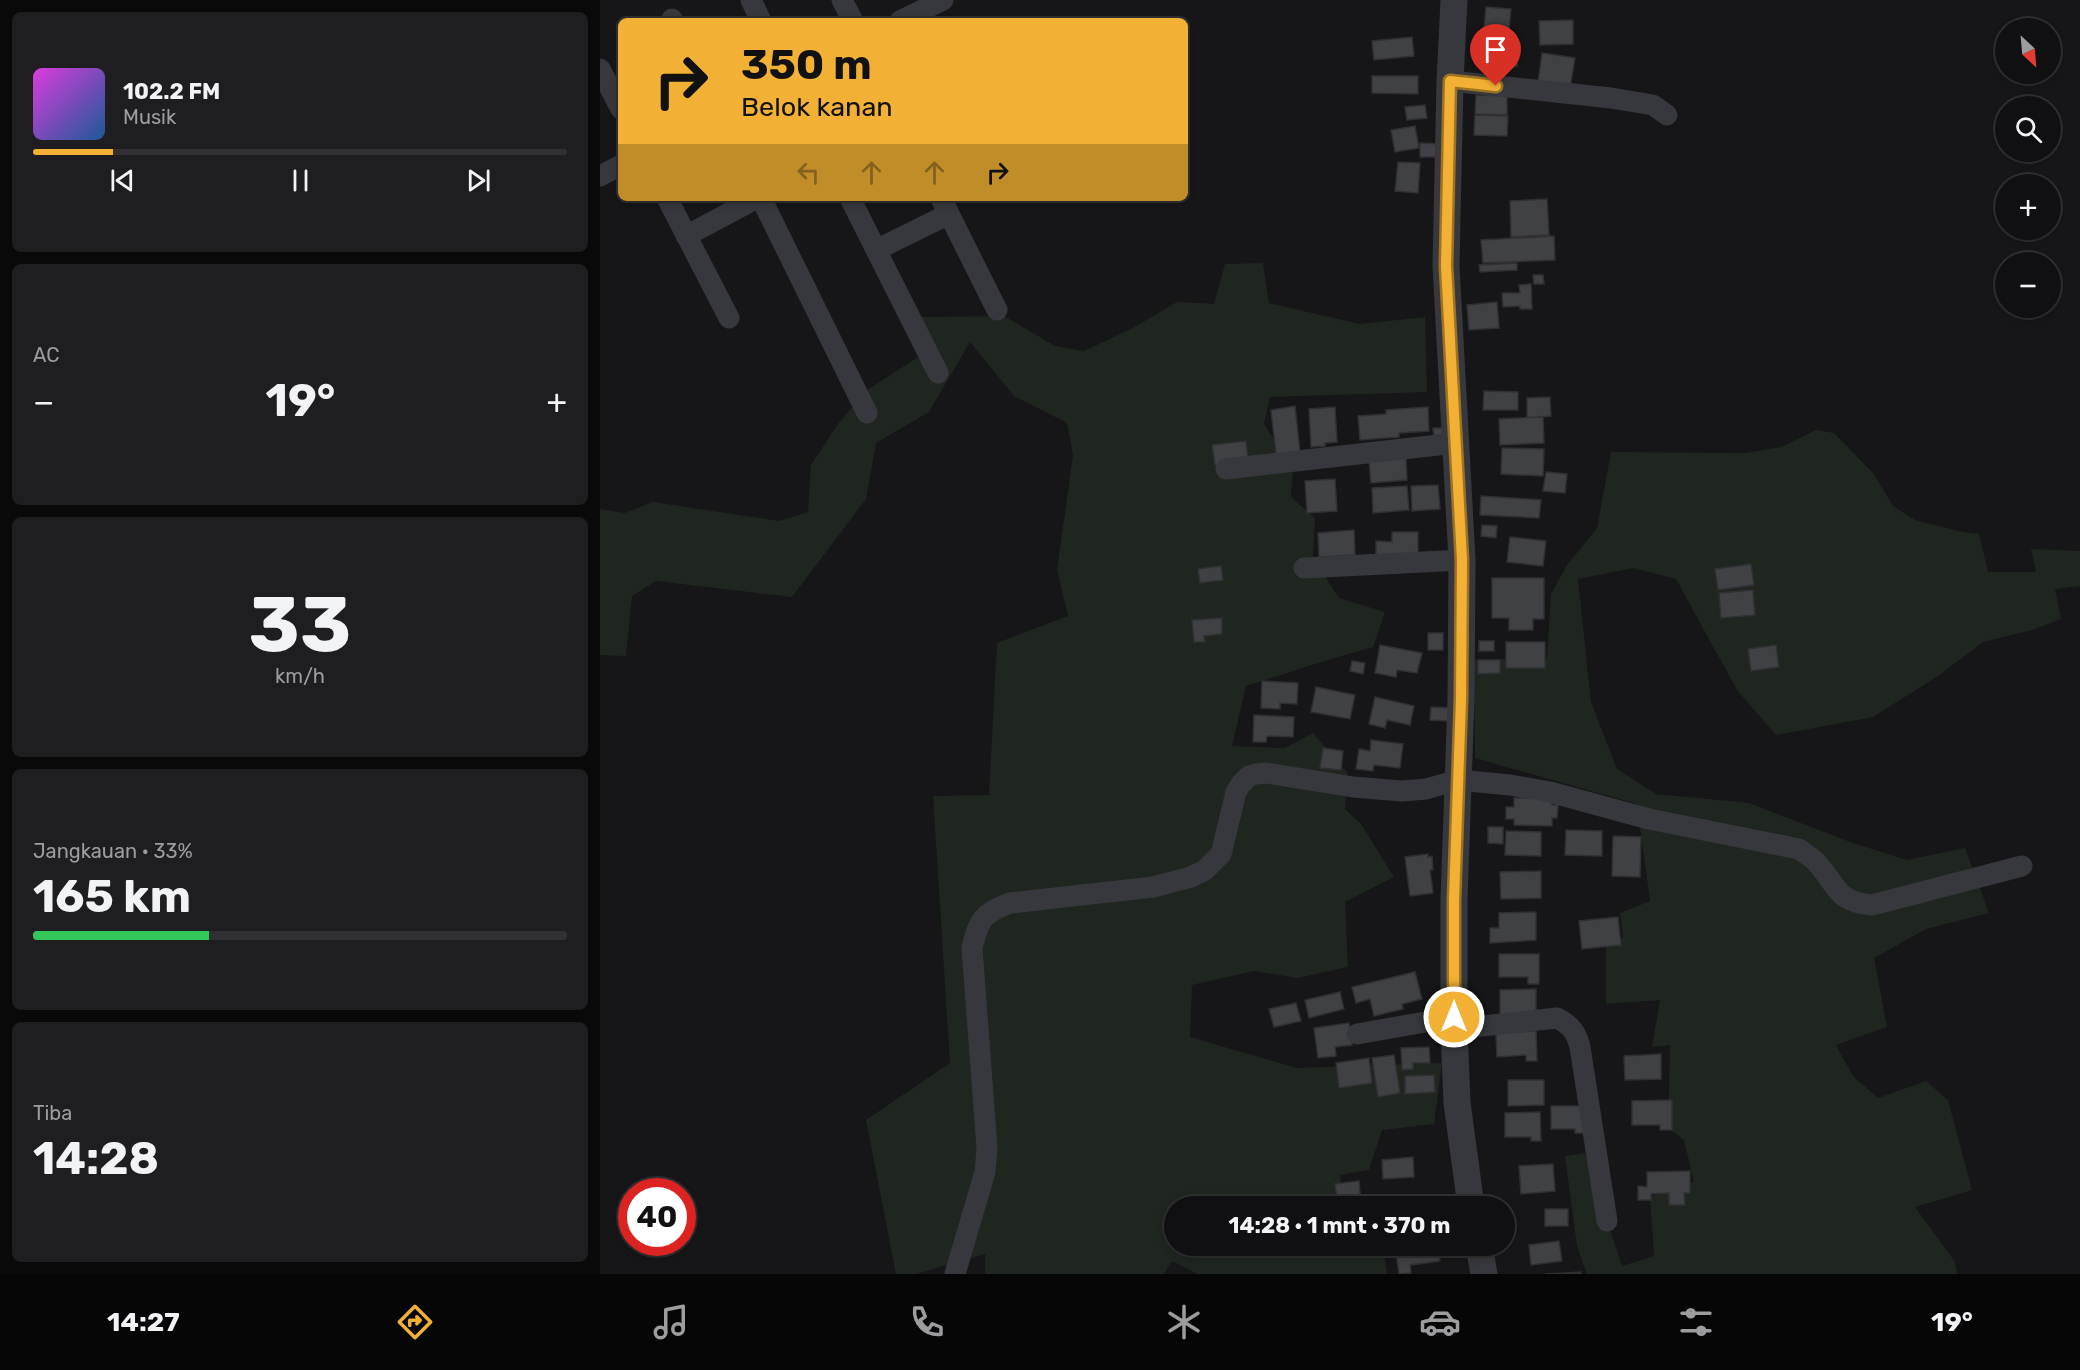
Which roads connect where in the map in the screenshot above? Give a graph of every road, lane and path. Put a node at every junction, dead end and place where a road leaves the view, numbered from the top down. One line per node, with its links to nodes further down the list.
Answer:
1 (751, 0): 5 (street)
2 (842, 0): 6 (street)
3 (1454, 0): 9 (street)
4 (937, 6): 7 (street)
5 (760, 18)
6 (851, 18)
7 (907, 18)
8 (600, 69): 10 (street)
9 (1450, 81): 11 (street); 25 (street)
10 (618, 103)
11 (1667, 115)
12 (618, 167): 13 (street)
13 (600, 176)
14 (668, 201): 19 (street)
15 (753, 201): 19 (street)
16 (761, 201): 24 (street)
17 (852, 201): 20 (street)
18 (945, 206): 20 (street); 21 (street)
19 (686, 236): 22 (street)
20 (876, 250): 23 (street)
21 (997, 310)
22 (729, 318)
23 (938, 374)
24 (867, 413)
25 (1456, 443): 26 (street); 27 (street)
26 (1226, 469)
27 (1462, 560): 28 (street); 29 (street)
28 (1304, 568)
29 (1458, 780): 30 (street); 31 (street); 36 (street)
30 (2022, 866)
31 (1454, 1023): 32 (street); 33 (street); 34 (street)
32 (1357, 1034)
33 (1470, 1196)
34 (1607, 1221)
35 (1481, 1256): 37 (street)
36 (955, 1274)
37 (1484, 1274)

